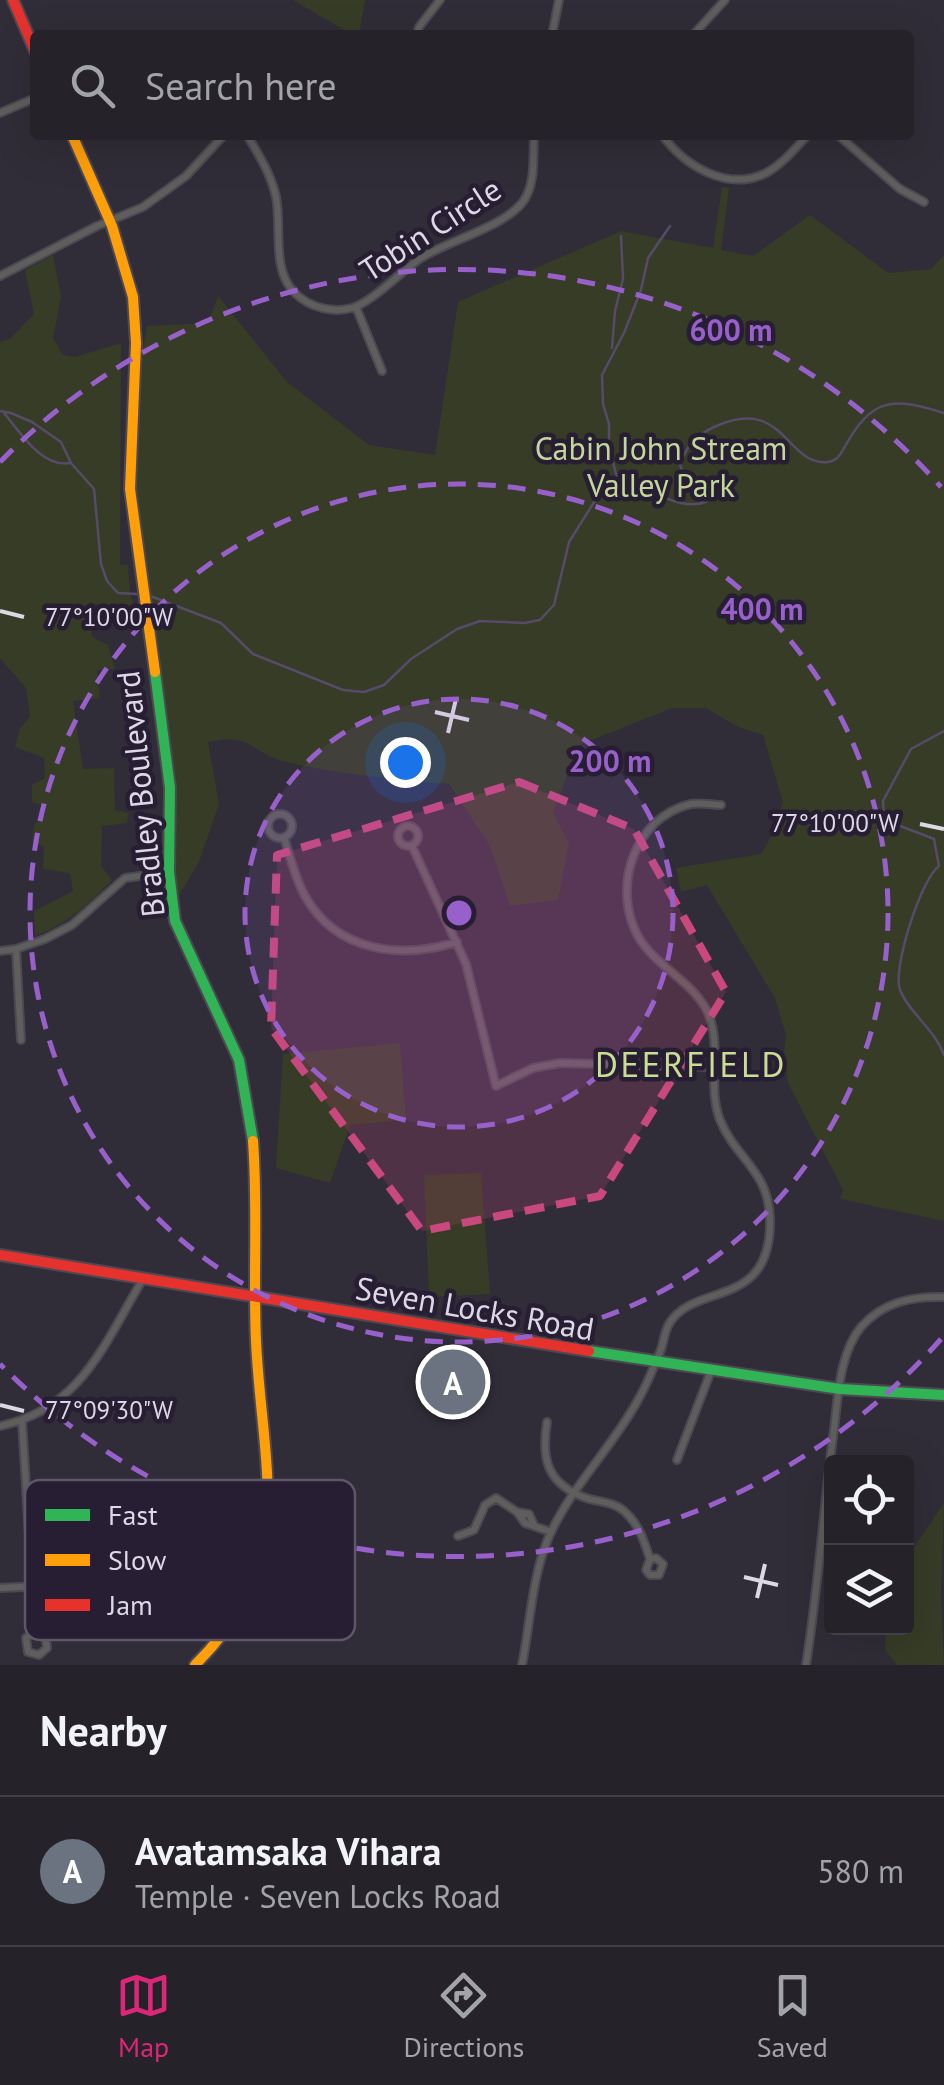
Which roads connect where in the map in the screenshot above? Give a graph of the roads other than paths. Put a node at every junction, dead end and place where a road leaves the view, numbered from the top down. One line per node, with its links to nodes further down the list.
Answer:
1 (13, 0): 8 (main road)
2 (440, 0): 5 (street)
3 (559, 0): 6 (street)
4 (724, 0): 7 (street)
5 (418, 30)
6 (553, 30)
7 (697, 30)
8 (30, 39)
9 (30, 100): 10 (street)
10 (0, 113)
11 (74, 140): 19 (main road, Bradley Boulevard)
12 (219, 140): 19 (street)
13 (250, 140): 21 (street, Tobin Circle)
14 (534, 140): 21 (street, Tobin Circle)
15 (667, 140): 16 (street)
16 (803, 140)
17 (844, 140): 18 (street)
18 (924, 202)
19 (111, 221): 20 (street); 26 (main road, Bradley Boulevard)
20 (0, 276)
21 (356, 307): 22 (street)
22 (382, 372)
23 (721, 805): 31 (street)
24 (284, 838): 27 (street)
25 (412, 846): 27 (street)
26 (169, 872): 28 (street); 34 (main road, Bradley Boulevard)
27 (457, 942): 31 (street)
28 (16, 949): 29 (street); 30 (street)
29 (0, 951)
30 (21, 1040)
31 (714, 1067): 36 (street)
32 (0, 1255): 33 (main road, Seven Locks Road)
33 (143, 1279): 34 (main road, Seven Locks Road); 40 (street)
34 (254, 1296): 36 (main road, Seven Locks Road); 44 (main road, Bradley Boulevard)
35 (944, 1297): 38 (street)
36 (654, 1363): 37 (main road, Seven Locks Road); 46 (street)
37 (710, 1372): 38 (main road, Seven Locks Road); 43 (street)
38 (840, 1389): 39 (main road, Seven Locks Road); 55 (street)
39 (944, 1395)
40 (22, 1421): 42 (street); 45 (street)
41 (547, 1422): 46 (street)
42 (0, 1426)
43 (677, 1460)
44 (267, 1480)
45 (25, 1483)
46 (576, 1493): 47 (street); 49 (street)
47 (552, 1532): 48 (street); 54 (street)
48 (458, 1536)
49 (650, 1560)
50 (25, 1586): 51 (street)
51 (0, 1588)
52 (218, 1640): 53 (main road, Bradley Boulevard)
53 (195, 1665)
54 (522, 1665)
55 (806, 1665)

